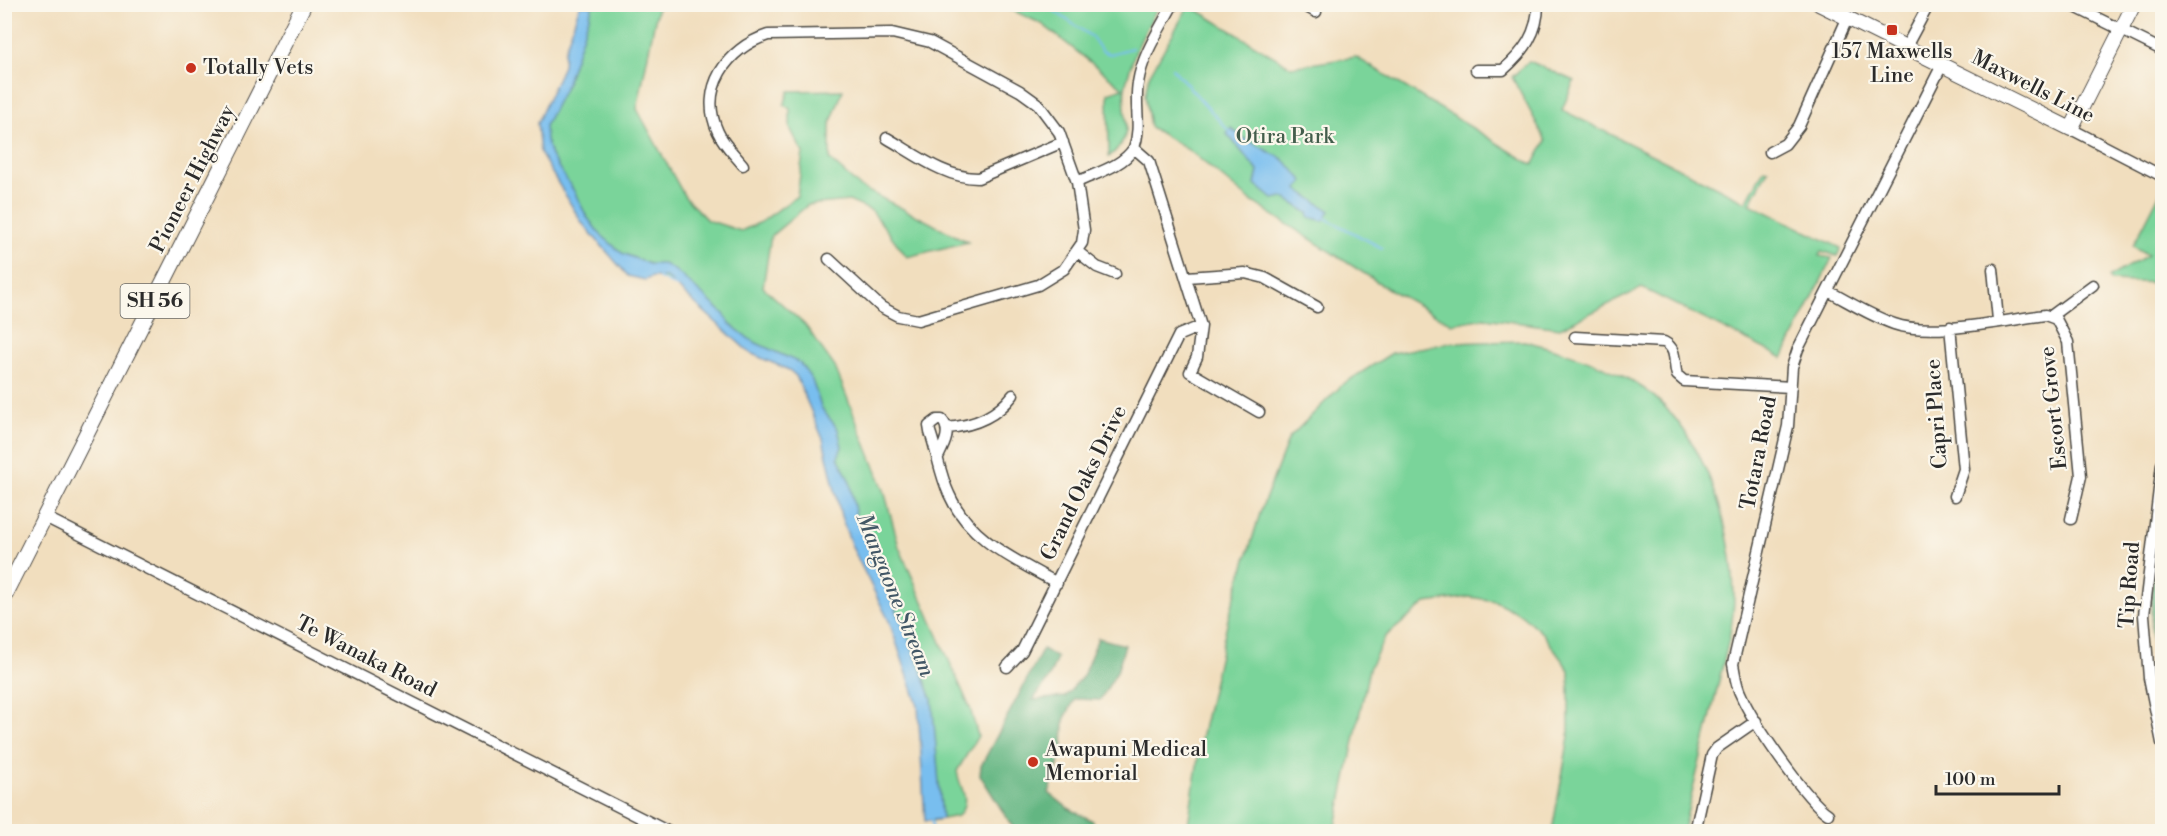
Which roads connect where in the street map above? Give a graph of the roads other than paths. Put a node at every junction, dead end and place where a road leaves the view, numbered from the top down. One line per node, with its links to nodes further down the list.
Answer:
1 (304, 4): 44 (main road, Pioneer Highway / SH 56)
2 (1173, 4): 19 (street)
3 (1301, 4): 9 (street)
4 (1538, 4): 15 (street)
5 (1819, 4): 10 (street, Maxwells Line)
6 (1929, 4): 12 (street)
7 (2069, 4): 11 (street)
8 (2134, 4): 11 (street)
9 (1316, 12)
10 (1847, 19): 12 (street, Maxwells Line); 20 (street)
11 (2121, 29): 13 (street); 16 (street)
12 (1906, 47): 14 (street, Maxwells Line)
13 (2163, 50)
14 (1942, 65): 16 (street, Maxwells Line); 30 (street, Totara Road)
15 (1476, 70)
16 (2071, 129): 22 (street, Maxwells Line)
17 (887, 138): 18 (street)
18 (1063, 142): 21 (street); 23 (street)
19 (1134, 148): 23 (street); 28 (street)
20 (1770, 152)
21 (743, 165)
22 (2163, 176)
23 (1077, 182): 24 (street)
24 (1077, 252): 25 (street); 27 (street)
25 (829, 259)
26 (1993, 268): 33 (street)
27 (1114, 274)
28 (1187, 277): 31 (street); 34 (street)
29 (2092, 285): 32 (street)
30 (1828, 291): 35 (street, Escort Grove); 37 (street, Totara Road)
31 (1317, 306)
32 (2051, 316): 33 (street, Escort Grove); 45 (street, Escort Grove)
33 (1998, 320): 35 (street, Escort Grove)
34 (1202, 326): 39 (street); 46 (street, Grand Oaks Drive)
35 (1950, 327): 43 (street, Capri Place)
36 (1575, 337): 37 (street)
37 (1791, 387): 49 (street, Totara Road)
38 (1013, 396): 40 (street)
39 (1259, 412)
40 (947, 428): 41 (street); 41 (street)
41 (938, 457): 46 (street)
42 (2163, 464): 50 (street, Tip Road)
43 (1955, 496)
44 (45, 518): 47 (main road, Pioneer Highway / SH 56); 52 (street, Te Wanaka Road)
45 (2071, 519)
46 (1056, 583): 48 (street, Grand Oaks Drive)
47 (4, 597)
48 (1007, 667)
49 (1756, 721): 51 (street, Totara Road); 53 (street)
50 (2163, 743)
51 (1828, 814)
52 (669, 831)
53 (1695, 831)

